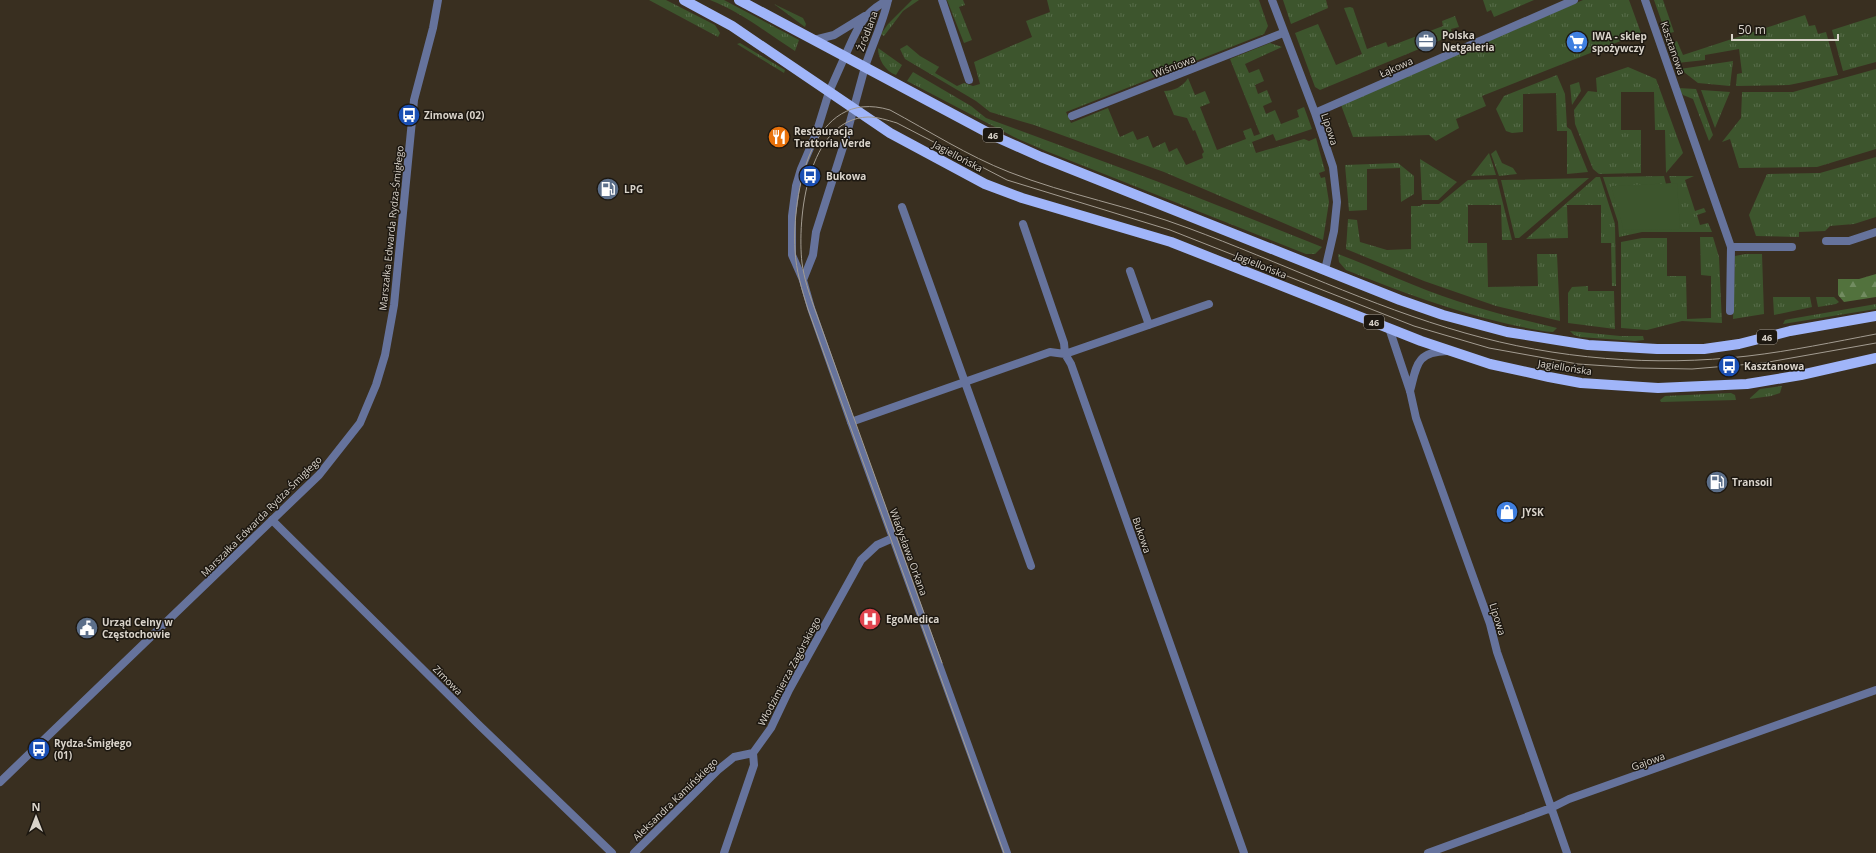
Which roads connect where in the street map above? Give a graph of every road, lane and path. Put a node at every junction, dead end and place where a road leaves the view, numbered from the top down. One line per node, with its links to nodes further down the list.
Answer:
1 (438, 0): 11 (street, Marszałka Edwarda Rydza-Śmigłego)
2 (444, 0): 11 (street, Marszałka Edwarda Rydza-Śmigłego)
3 (684, 0): 17 (main road, Jagiellońska / 46)
4 (740, 0): 13 (main road, Jagiellońska / 46)
5 (888, 0): 10 (street, Źródlana); 15 (street, Źródlana)
6 (942, 0): 16 (street)
7 (1272, 0): 12 (street, Lipowa)
8 (1574, 0): 19 (street, Łąkowa)
9 (1645, 0): 25 (street, Kasztanowa)
10 (865, 16): 13 (street, Źródlana); 14 (street, Źródlana)
11 (433, 28): 41 (street, Marszałka Edwarda Rydza-Śmigłego)
12 (1283, 34): 19 (street, Lipowa); 20 (street, Wiśniowa)
13 (814, 40): 14 (main road, Jagiellońska / 46)
14 (845, 56): 15 (main road, Jagiellońska / 46); 17 (street, Źródlana)
15 (865, 67): 18 (street); 27 (main road, Jagiellońska / 46)
16 (969, 80)
17 (829, 92): 18 (main road, Jagiellońska / 46); 29 (street, Władysława Orkana)
18 (853, 108): 29 (street); 34 (main road, Jagiellońska / 46)
19 (1315, 113): 27 (street, Lipowa)
20 (1072, 116)
21 (902, 207): 38 (street)
22 (1023, 224): 36 (street, Bukowa)
23 (1876, 232): 24 (street)
24 (1826, 242)
25 (1731, 247): 26 (street); 31 (street, Kasztanowa)
26 (1792, 247)
27 (1325, 270): 32 (main road, Jagiellońska / 46)
28 (1130, 271): 33 (street)
29 (803, 280): 40 (street, Władysława Orkana)
30 (1210, 304): 33 (street)
31 (1730, 311)
32 (1876, 316)
33 (1149, 325): 36 (street)
34 (1389, 328): 35 (main road, Jagiellońska / 46); 39 (street, Lipowa)
35 (1448, 351): 37 (main road, Jagiellońska / 46); 39 (street, Lipowa)
36 (1065, 354): 38 (street); 52 (street, Bukowa)
37 (1876, 358)
38 (965, 382): 40 (street); 43 (street)
39 (1410, 391): 47 (street, Lipowa)
40 (851, 422): 42 (street, Władysława Orkana)
41 (272, 520): 46 (street, Marszałka Edwarda Rydza-Śmigłego); 48 (street, Zimowa)
42 (893, 538): 45 (street, Włodzimierza Zagórskiego); 51 (street, Władysława Orkana)
43 (1031, 566)
44 (1876, 690): 47 (street, Gajowa)
45 (753, 753): 49 (street, Aleksandra Kamińskiego); 50 (street)
46 (0, 782)
47 (1551, 808): 53 (street, Gajowa); 54 (street, Lipowa)
48 (612, 853)
49 (634, 853)
50 (724, 853)
51 (1007, 853)
52 (1244, 853)
53 (1428, 853)
54 (1567, 853)

